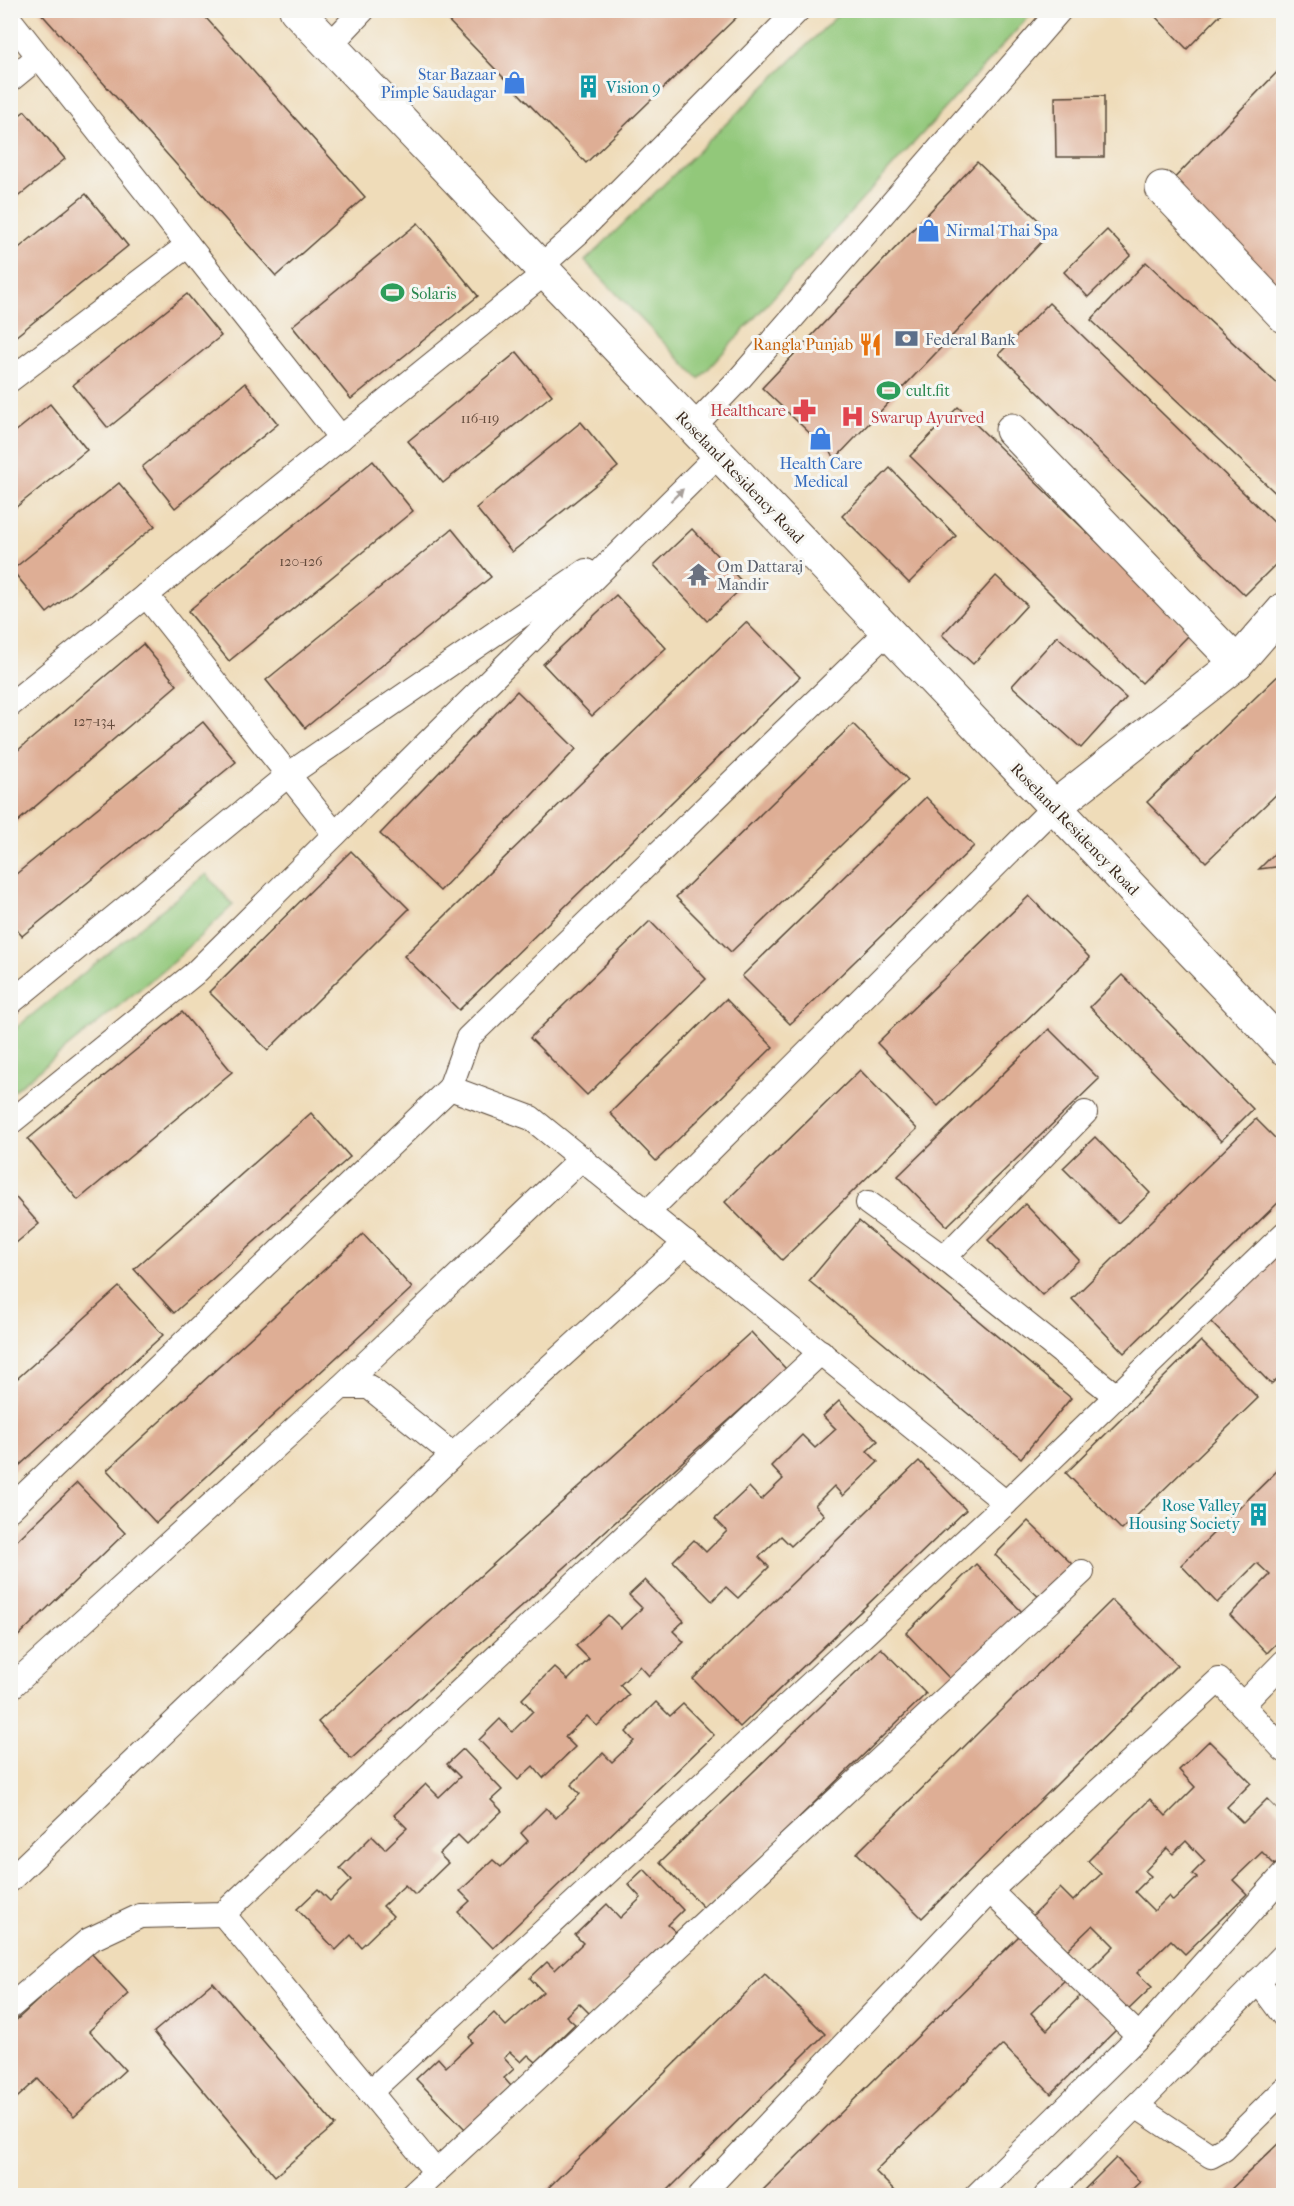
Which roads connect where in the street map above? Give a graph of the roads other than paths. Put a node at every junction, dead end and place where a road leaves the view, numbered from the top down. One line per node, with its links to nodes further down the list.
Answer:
1 (296, 10): 6 (street, Roseland Residency Road)
2 (363, 10): 6 (lane)
3 (798, 10): 11 (lane)
4 (1060, 10): 14 (lane)
5 (10, 21): 16 (lane)
6 (329, 46): 11 (street, Roseland Residency Road)
7 (39, 57): 8 (lane)
8 (10, 80)
9 (1162, 188): 12 (street)
10 (188, 245): 13 (lane)
11 (542, 270): 14 (street, Roseland Residency Road); 16 (lane)
12 (1284, 316)
13 (10, 380)
14 (693, 427): 17 (street, Roseland Residency Road)
15 (1012, 430): 22 (street)
16 (341, 438): 19 (lane)
17 (718, 454): 18 (lane, one-way to 17); 21 (street, Roseland Residency Road)
18 (637, 536): 24 (lane); 26 (lane)
19 (146, 595): 23 (lane); 24 (lane)
20 (1284, 609): 22 (street)
21 (887, 632): 25 (street, Roseland Residency Road); 29 (lane)
22 (1237, 663): 25 (street)
23 (10, 705)
24 (288, 775): 26 (lane); 27 (lane)
25 (1054, 807): 28 (street, Roseland Residency Road); 34 (lane)
26 (335, 834): 31 (lane)
27 (10, 1004)
28 (1284, 1048)
29 (450, 1088): 32 (lane); 43 (lane)
30 (1085, 1113): 37 (lane)
31 (10, 1123)
32 (582, 1158): 34 (lane); 39 (lane)
33 (868, 1203): 37 (lane)
34 (648, 1212): 36 (lane)
35 (1284, 1234): 40 (lane)
36 (686, 1243): 38 (lane); 41 (lane)
37 (944, 1258): 40 (lane)
38 (821, 1353): 42 (lane); 52 (lane)
39 (341, 1387): 41 (lane); 46 (lane)
40 (1116, 1396): 42 (lane)
41 (453, 1455): 50 (lane)
42 (1006, 1503): 59 (lane)
43 (10, 1509)
44 (1082, 1572): 61 (lane)
45 (1284, 1662): 47 (lane)
46 (10, 1688)
47 (1242, 1705): 48 (lane); 51 (lane)
48 (1284, 1750)
49 (1284, 1874): 57 (lane)
50 (10, 1880)
51 (990, 1891): 57 (lane); 63 (lane)
52 (223, 1914): 55 (lane); 59 (lane)
53 (1284, 1955): 54 (lane)
54 (1258, 1981): 56 (lane); 60 (lane)
55 (10, 2007)
56 (1284, 2016)
57 (1139, 2036): 64 (lane)
58 (1284, 2090): 60 (lane)
59 (370, 2092): 61 (lane)
60 (1136, 2106): 65 (lane)
61 (435, 2172): 62 (lane)
62 (410, 2196)
63 (700, 2196)
64 (976, 2196)
65 (1046, 2196)

